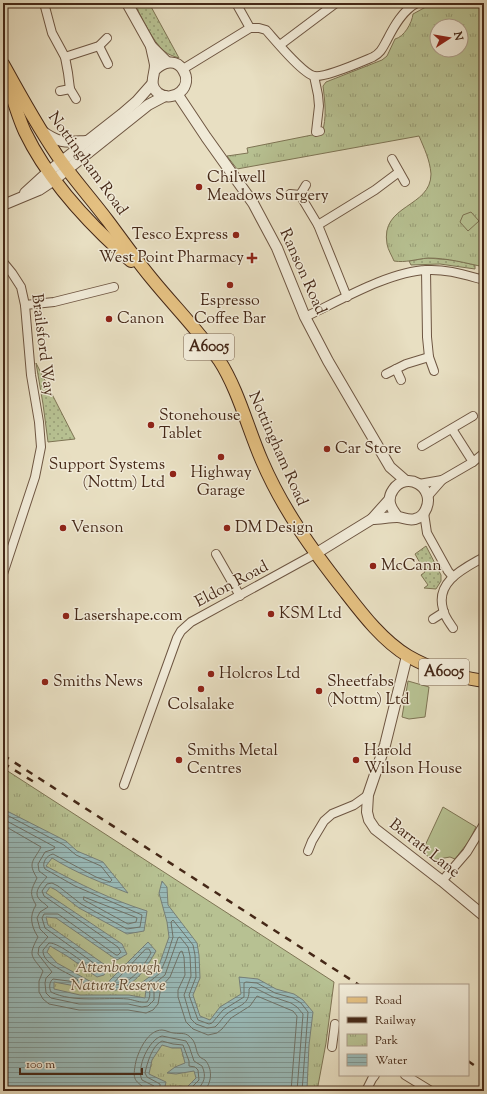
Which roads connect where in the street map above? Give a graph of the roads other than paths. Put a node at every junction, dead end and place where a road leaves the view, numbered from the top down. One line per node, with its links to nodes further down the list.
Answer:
1 (44, 3): 11 (street)
2 (127, 3): 10 (street)
3 (236, 3): 6 (street)
4 (336, 3): 8 (street)
5 (411, 4): 17 (street)
6 (250, 28): 8 (street); 15 (street)
7 (107, 38): 9 (street)
8 (280, 45): 17 (street)
9 (99, 46): 11 (street); 14 (street)
10 (151, 46): 12 (street); 16 (street)
11 (65, 57): 19 (street)
12 (167, 62): 15 (street); 16 (street)
13 (3, 64): 24 (main road, Nottingham Road / A6005); 30 (main road, Nottingham Road / A6005)
14 (108, 64)
15 (183, 69): 21 (street)
16 (155, 70): 18 (street)
17 (314, 76): 25 (street)
18 (152, 84): 22 (street); 26 (street)
19 (70, 89): 20 (street); 23 (street)
20 (60, 92)
21 (178, 95): 22 (street); 44 (street, Ranson Road)
22 (164, 96): 28 (street)
23 (76, 100)
24 (42, 131): 26 (street); 28 (main road, Nottingham Road / A6005)
25 (320, 131)
26 (86, 141): 28 (street)
27 (392, 159): 29 (street)
28 (65, 165): 30 (street); 39 (main road, Nottingham Road / A6005)
29 (399, 172): 31 (street); 36 (street)
30 (51, 176): 35 (street); 39 (main road, Nottingham Road / A6005)
31 (405, 182)
32 (306, 186): 34 (street)
33 (290, 194): 34 (street)
34 (300, 195): 36 (street)
35 (3, 205)
36 (318, 225): 42 (street)
37 (3, 262): 43 (street, Brailsford Way)
38 (426, 270): 40 (street); 42 (street); 45 (street)
39 (151, 279): 68 (main road, Nottingham Road / A6005)
40 (484, 280)
41 (114, 287): 43 (street)
42 (347, 297): 44 (street)
43 (25, 305): 70 (street, Brailsford Way)
44 (305, 317): 55 (street, Ranson Road)
45 (429, 357): 46 (street); 47 (street)
46 (396, 369): 48 (street); 49 (street)
47 (434, 371)
48 (386, 374)
49 (401, 380)
50 (473, 416): 51 (street)
51 (452, 429): 52 (street); 54 (street)
52 (422, 446)
53 (484, 453): 54 (street)
54 (473, 462): 56 (street)
55 (390, 467): 57 (street, Ranson Road); 59 (street, Ranson Road)
56 (442, 480): 58 (street); 60 (street)
57 (406, 481): 58 (street, Ranson Road); 59 (street)
58 (419, 484): 60 (street)
59 (393, 490): 61 (street, Ranson Road)
60 (428, 496): 62 (street)
61 (390, 500): 63 (street); 64 (street, Ranson Road)
62 (424, 512): 65 (street); 66 (street)
63 (398, 517): 64 (street, Ranson Road); 65 (street, Ranson Road)
64 (372, 519): 68 (street, Ranson Road)
65 (413, 520): 66 (street)
66 (427, 533): 71 (street)
67 (216, 554): 72 (street)
68 (315, 554): 72 (street, Eldon Road); 76 (main road, Nottingham Road / A6005)
69 (484, 557): 71 (street)
70 (3, 574)
71 (453, 577): 73 (street)
72 (240, 596): 78 (street, Eldon Road)
73 (444, 612): 74 (street); 75 (street)
74 (433, 619)
75 (453, 628)
76 (407, 656): 77 (main road, Nottingham Road / A6005); 79 (street, Barratt Lane)
77 (484, 681)
78 (124, 785)
79 (368, 795): 80 (street); 81 (street, Barratt Lane)
80 (354, 805): 81 (street); 83 (street)
81 (367, 812): 84 (street, Barratt Lane)
82 (484, 824): 84 (street)
83 (308, 851)
84 (442, 881): 85 (street, Barratt Lane)
85 (484, 916)
86 (335, 1024): 87 (street)
87 (337, 1037): 88 (street)
88 (332, 1047)
89 (374, 1076): 91 (street)
90 (408, 1076): 92 (street)
91 (366, 1091)
92 (431, 1091)

